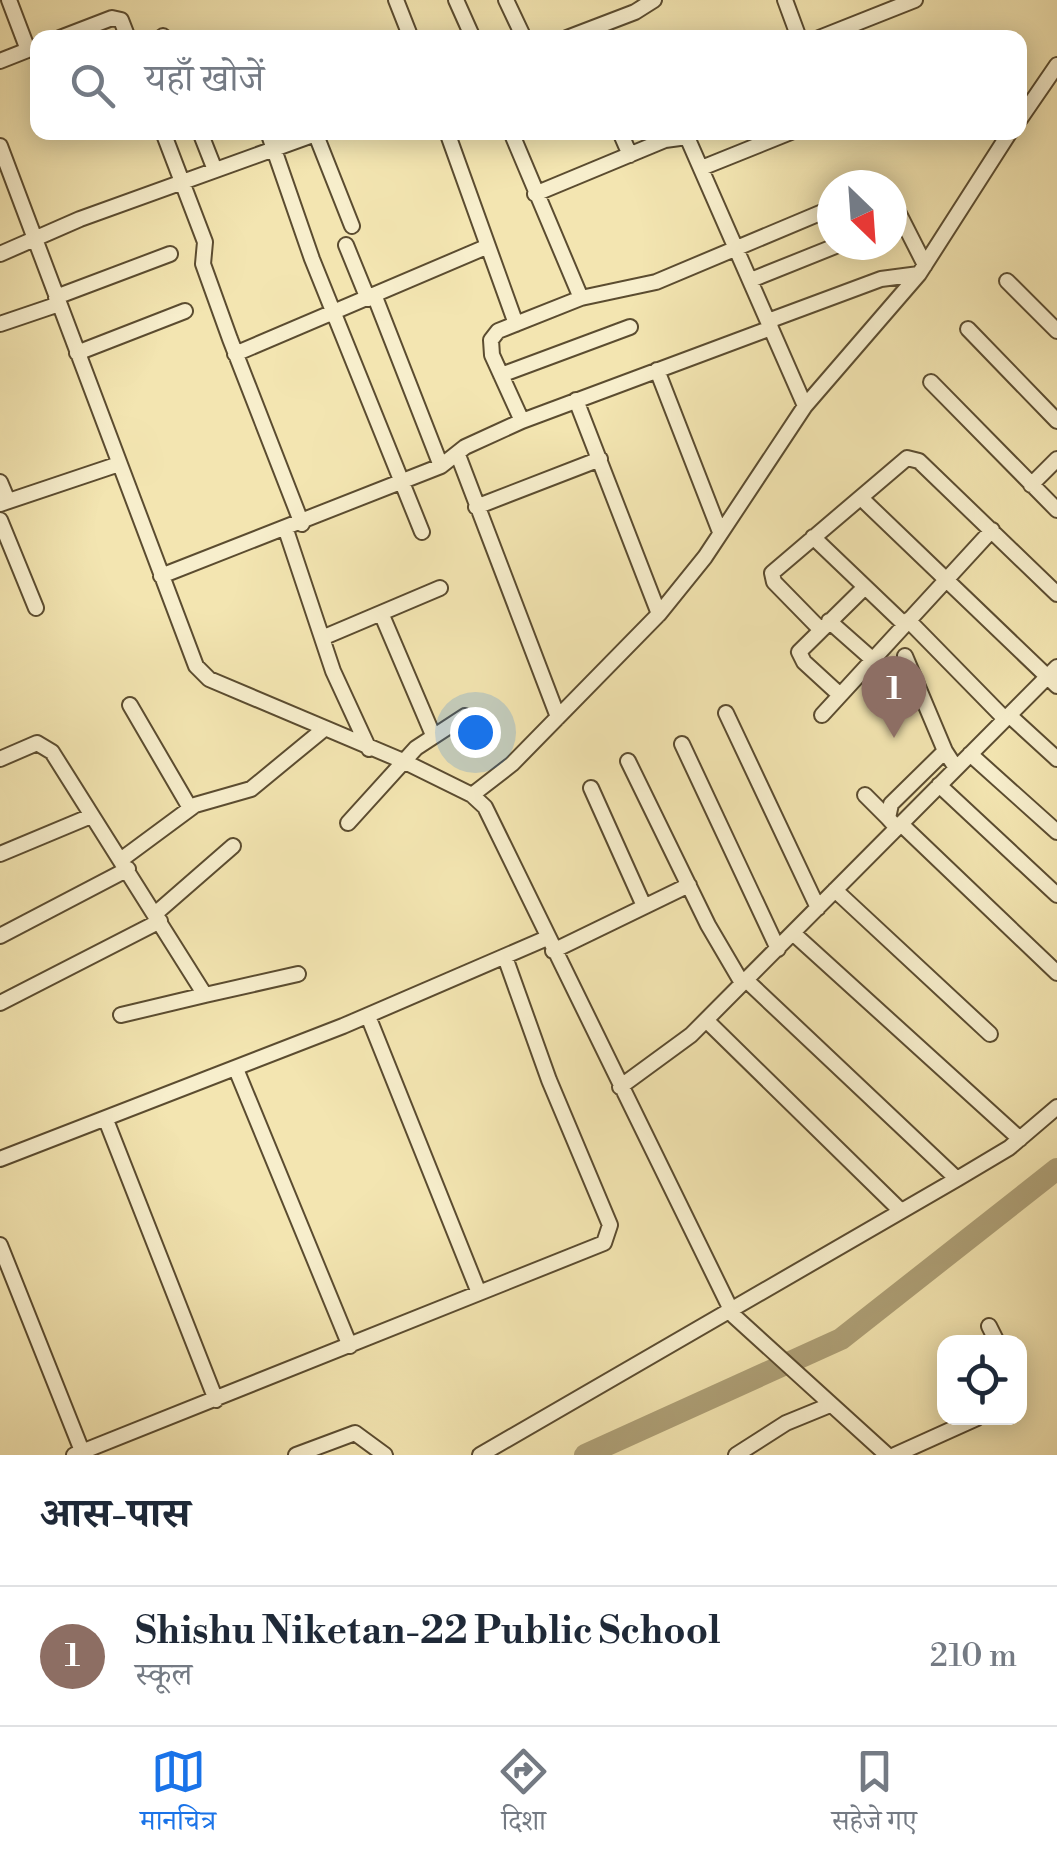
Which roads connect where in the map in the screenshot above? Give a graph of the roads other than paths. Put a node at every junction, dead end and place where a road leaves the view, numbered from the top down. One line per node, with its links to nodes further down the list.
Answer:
1 (9, 0): 16 (street)
2 (396, 0): 10 (street)
3 (456, 0): 11 (street)
4 (506, 0): 12 (street)
5 (654, 0): 13 (street)
6 (786, 0): 14 (street)
7 (915, 0): 15 (street)
8 (81, 30): 9 (street)
9 (125, 30)
10 (408, 30)
11 (469, 30)
12 (520, 30)
13 (589, 30)
14 (796, 30)
15 (840, 30)
16 (30, 42)
17 (30, 49): 18 (street)
18 (0, 61)
19 (1057, 65): 20 (street)
20 (1027, 108)
21 (166, 140): 38 (street)
22 (203, 140): 37 (street)
23 (271, 140): 34 (street)
24 (302, 140): 34 (street)
25 (321, 140): 41 (street)
26 (450, 140): 46 (street)
27 (515, 140): 39 (street)
28 (623, 140): 35 (street)
29 (671, 140): 35 (street)
30 (689, 140): 36 (street)
31 (771, 140): 36 (street)
32 (1002, 140): 50 (street)
33 (0, 146): 42 (street)
34 (275, 150): 37 (street); 57 (street)
35 (630, 155): 39 (street)
36 (704, 167): 45 (street)
37 (215, 170): 38 (street)
38 (182, 182): 42 (street); 65 (street)
39 (536, 194): 54 (street)
40 (817, 214): 45 (street)
41 (352, 226)
42 (35, 240): 48 (street); 55 (street)
43 (907, 243): 50 (street)
44 (346, 245): 53 (street)
45 (737, 245): 51 (street); 54 (street)
46 (486, 247): 53 (street); 59 (street)
47 (817, 253): 51 (street)
48 (0, 254)
49 (170, 254): 55 (street)
50 (922, 269): 60 (street); 70 (street)
51 (751, 280): 60 (street)
52 (1007, 282): 63 (street)
53 (372, 298): 57 (street); 77 (street)
54 (581, 298): 59 (street)
55 (58, 300): 58 (street); 64 (street)
56 (185, 311): 64 (street)
57 (333, 314): 65 (street); 79 (street)
58 (0, 324)
59 (516, 324): 67 (street)
60 (769, 324): 66 (street); 70 (street)
61 (630, 326): 67 (street)
62 (968, 329): 72 (street)
63 (1057, 331)
64 (77, 353): 76 (street)
65 (235, 354): 86 (street)
66 (657, 370): 69 (street); 90 (street)
67 (502, 375): 71 (street)
68 (932, 382): 80 (street)
69 (576, 400): 71 (street); 74 (street)
70 (805, 406): 90 (street)
71 (522, 421): 73 (street)
72 (1057, 421)
73 (458, 454): 77 (street); 83 (street)
74 (600, 459): 83 (street); 99 (street)
75 (1057, 459): 80 (street)
76 (119, 464): 82 (street); 92 (street)
77 (441, 466): 79 (street)
78 (0, 482): 82 (street)
79 (402, 482): 86 (street); 89 (street)
80 (1030, 485): 84 (street)
81 (860, 498): 88 (street); 91 (street); 93 (street)
82 (4, 503)
83 (476, 507): 112 (street)
84 (1057, 510)
85 (0, 520): 97 (street)
86 (302, 524): 87 (street)
87 (286, 530): 92 (street); 102 (street)
88 (992, 530): 93 (street); 96 (street)
89 (422, 532)
90 (720, 532): 99 (street)
91 (813, 537): 94 (street); 101 (street)
92 (161, 576): 113 (street)
93 (946, 579): 100 (street); 105 (street)
94 (865, 586): 100 (street); 101 (street)
95 (440, 588): 98 (street)
96 (1057, 594)
97 (36, 608)
98 (381, 613): 102 (street); 114 (street)
99 (659, 614): 112 (street)
100 (906, 622): 104 (street); 111 (street)
101 (825, 625): 104 (street); 106 (street)
102 (322, 638): 116 (street)
103 (905, 656): 117 (street)
104 (872, 659): 106 (street)
105 (1054, 676): 111 (street)
106 (840, 695): 109 (street)
107 (130, 705): 128 (street)
108 (726, 714): 140 (street)
109 (822, 715)
110 (465, 716): 114 (street)
111 (1007, 717): 118 (street); 119 (street)
112 (558, 718): 126 (street)
113 (324, 730): 116 (street); 128 (street)
114 (432, 735): 122 (street)
115 (682, 744): 145 (street)
116 (369, 749): 122 (street)
117 (945, 751): 123 (street); 131 (street)
118 (970, 754): 123 (street); 132 (street)
119 (1057, 758)
120 (0, 759): 129 (street)
121 (628, 760): 136 (street)
122 (403, 761): 126 (street); 130 (street)
123 (956, 768): 124 (street)
124 (939, 785): 131 (street); 138 (street)
125 (590, 788): 139 (street)
126 (472, 795): 144 (street)
127 (865, 795): 131 (street)
128 (190, 808): 135 (street)
129 (91, 816): 134 (street); 135 (street)
130 (348, 823)
131 (895, 823): 137 (street); 147 (street)
132 (1057, 832)
133 (233, 846): 141 (street)
134 (0, 854)
135 (125, 864): 141 (street); 143 (street)
136 (689, 885): 139 (street); 149 (street)
137 (835, 890): 140 (street); 155 (street)
138 (1057, 895)
139 (644, 906): 144 (street)
140 (818, 908): 142 (street)
141 (158, 918): 150 (street); 151 (street)
142 (794, 934): 145 (street); 160 (street)
143 (0, 936)
144 (550, 944): 146 (street); 157 (street)
145 (778, 949): 149 (street)
146 (505, 957): 153 (street); 165 (street)
147 (1057, 973)
148 (298, 974): 150 (street)
149 (744, 981): 154 (street); 162 (street)
150 (205, 995): 152 (street)
151 (0, 1003)
152 (121, 1015)
153 (368, 1016): 156 (street); 165 (street)
154 (706, 1020): 157 (street); 163 (street)
155 (990, 1034)
156 (236, 1069): 159 (street); 169 (street)
157 (620, 1087): 166 (street)
158 (1057, 1108): 160 (street)
159 (106, 1120): 161 (street); 170 (street)
160 (1020, 1139): 162 (street)
161 (0, 1159)
162 (957, 1179): 163 (street)
163 (901, 1211): 166 (street)
164 (0, 1245): 173 (street)
165 (479, 1293): 169 (street)
166 (729, 1308): 171 (street); 176 (street)
167 (989, 1326): 168 (street)
168 (994, 1335)
169 (350, 1346): 170 (street)
170 (216, 1400): 173 (street)
171 (827, 1402): 177 (street); 178 (street)
172 (961, 1425): 178 (street)
173 (78, 1453)
174 (296, 1455): 175 (street)
175 (386, 1455)
176 (480, 1455)
177 (736, 1455)
178 (891, 1455)

